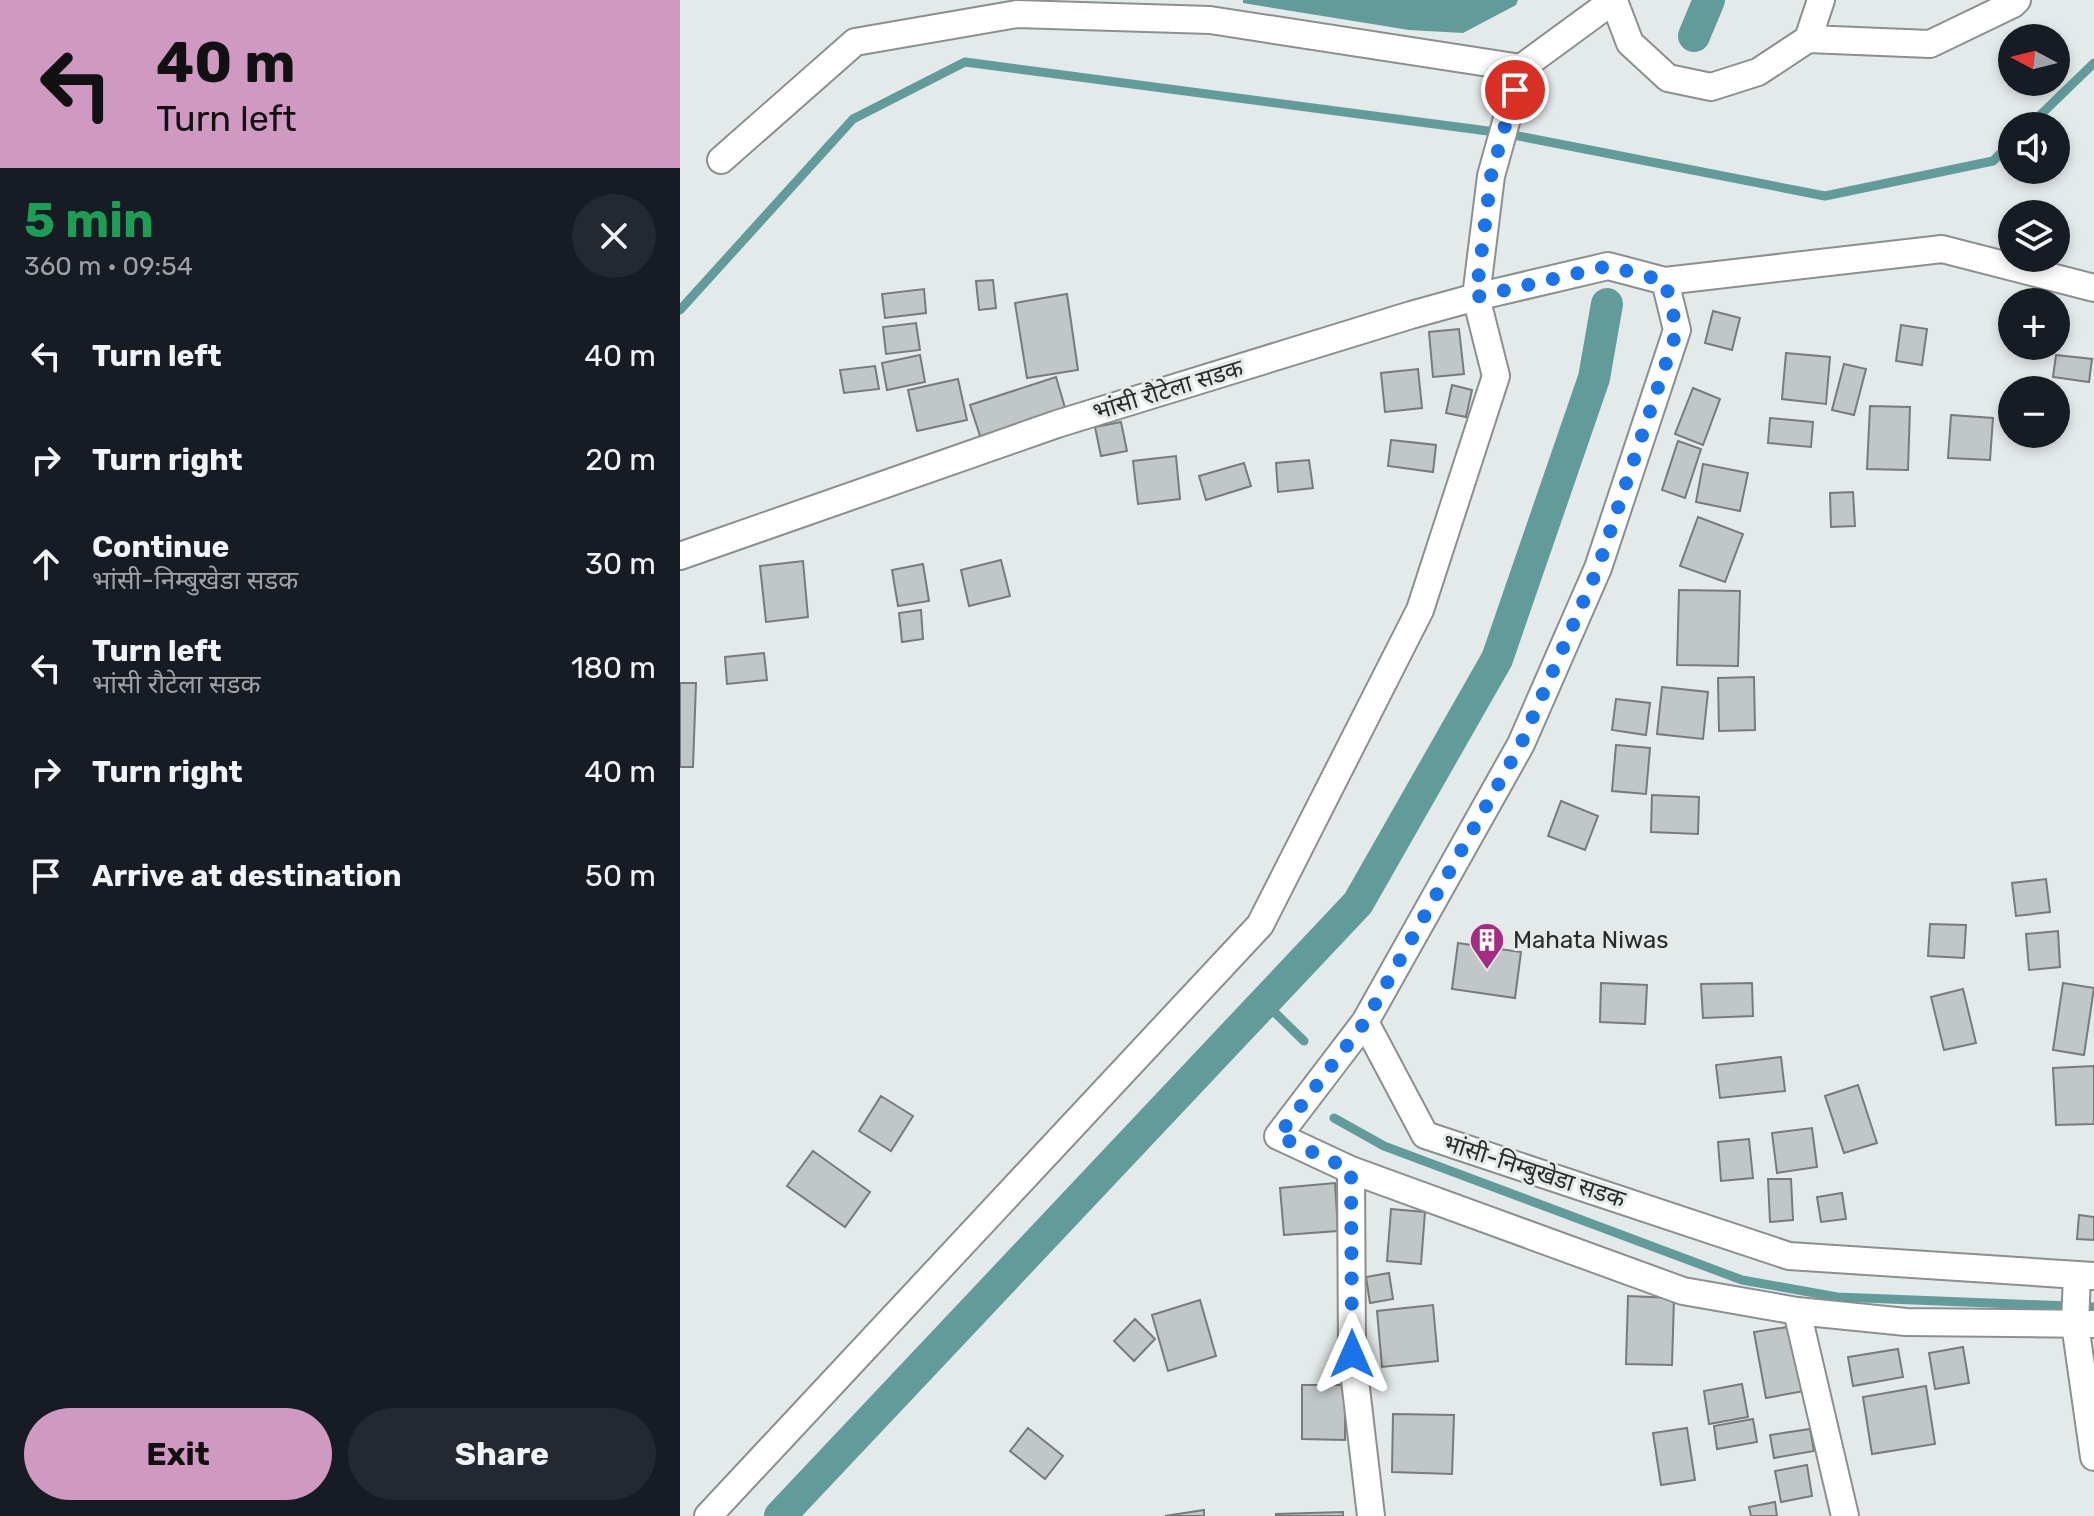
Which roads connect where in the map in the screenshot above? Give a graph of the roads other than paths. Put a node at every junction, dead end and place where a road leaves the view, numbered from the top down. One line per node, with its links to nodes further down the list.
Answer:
1 (1821, 0): 4 (street)
2 (2017, 0): 4 (street)
3 (1614, 1): 4 (street); 5 (street)
4 (1808, 39)
5 (1521, 68): 6 (street); 9 (street)
6 (721, 160)
7 (1665, 281): 8 (street); 9 (street, भांसी रौटेला सडक); 11 (street)
8 (2094, 288)
9 (1476, 297): 10 (street, भांसी रौटेला सडक); 17 (street)
10 (680, 556)
11 (1365, 1022): 12 (street); 13 (street, भांसी-निम्बुखेडा सडक)
12 (1351, 1170): 14 (street); 18 (street)
13 (2086, 1275): 15 (street)
14 (1797, 1311): 15 (street); 19 (street)
15 (2085, 1324): 16 (street)
16 (2094, 1457)
17 (708, 1516)
18 (1371, 1516)
19 (1845, 1516)

